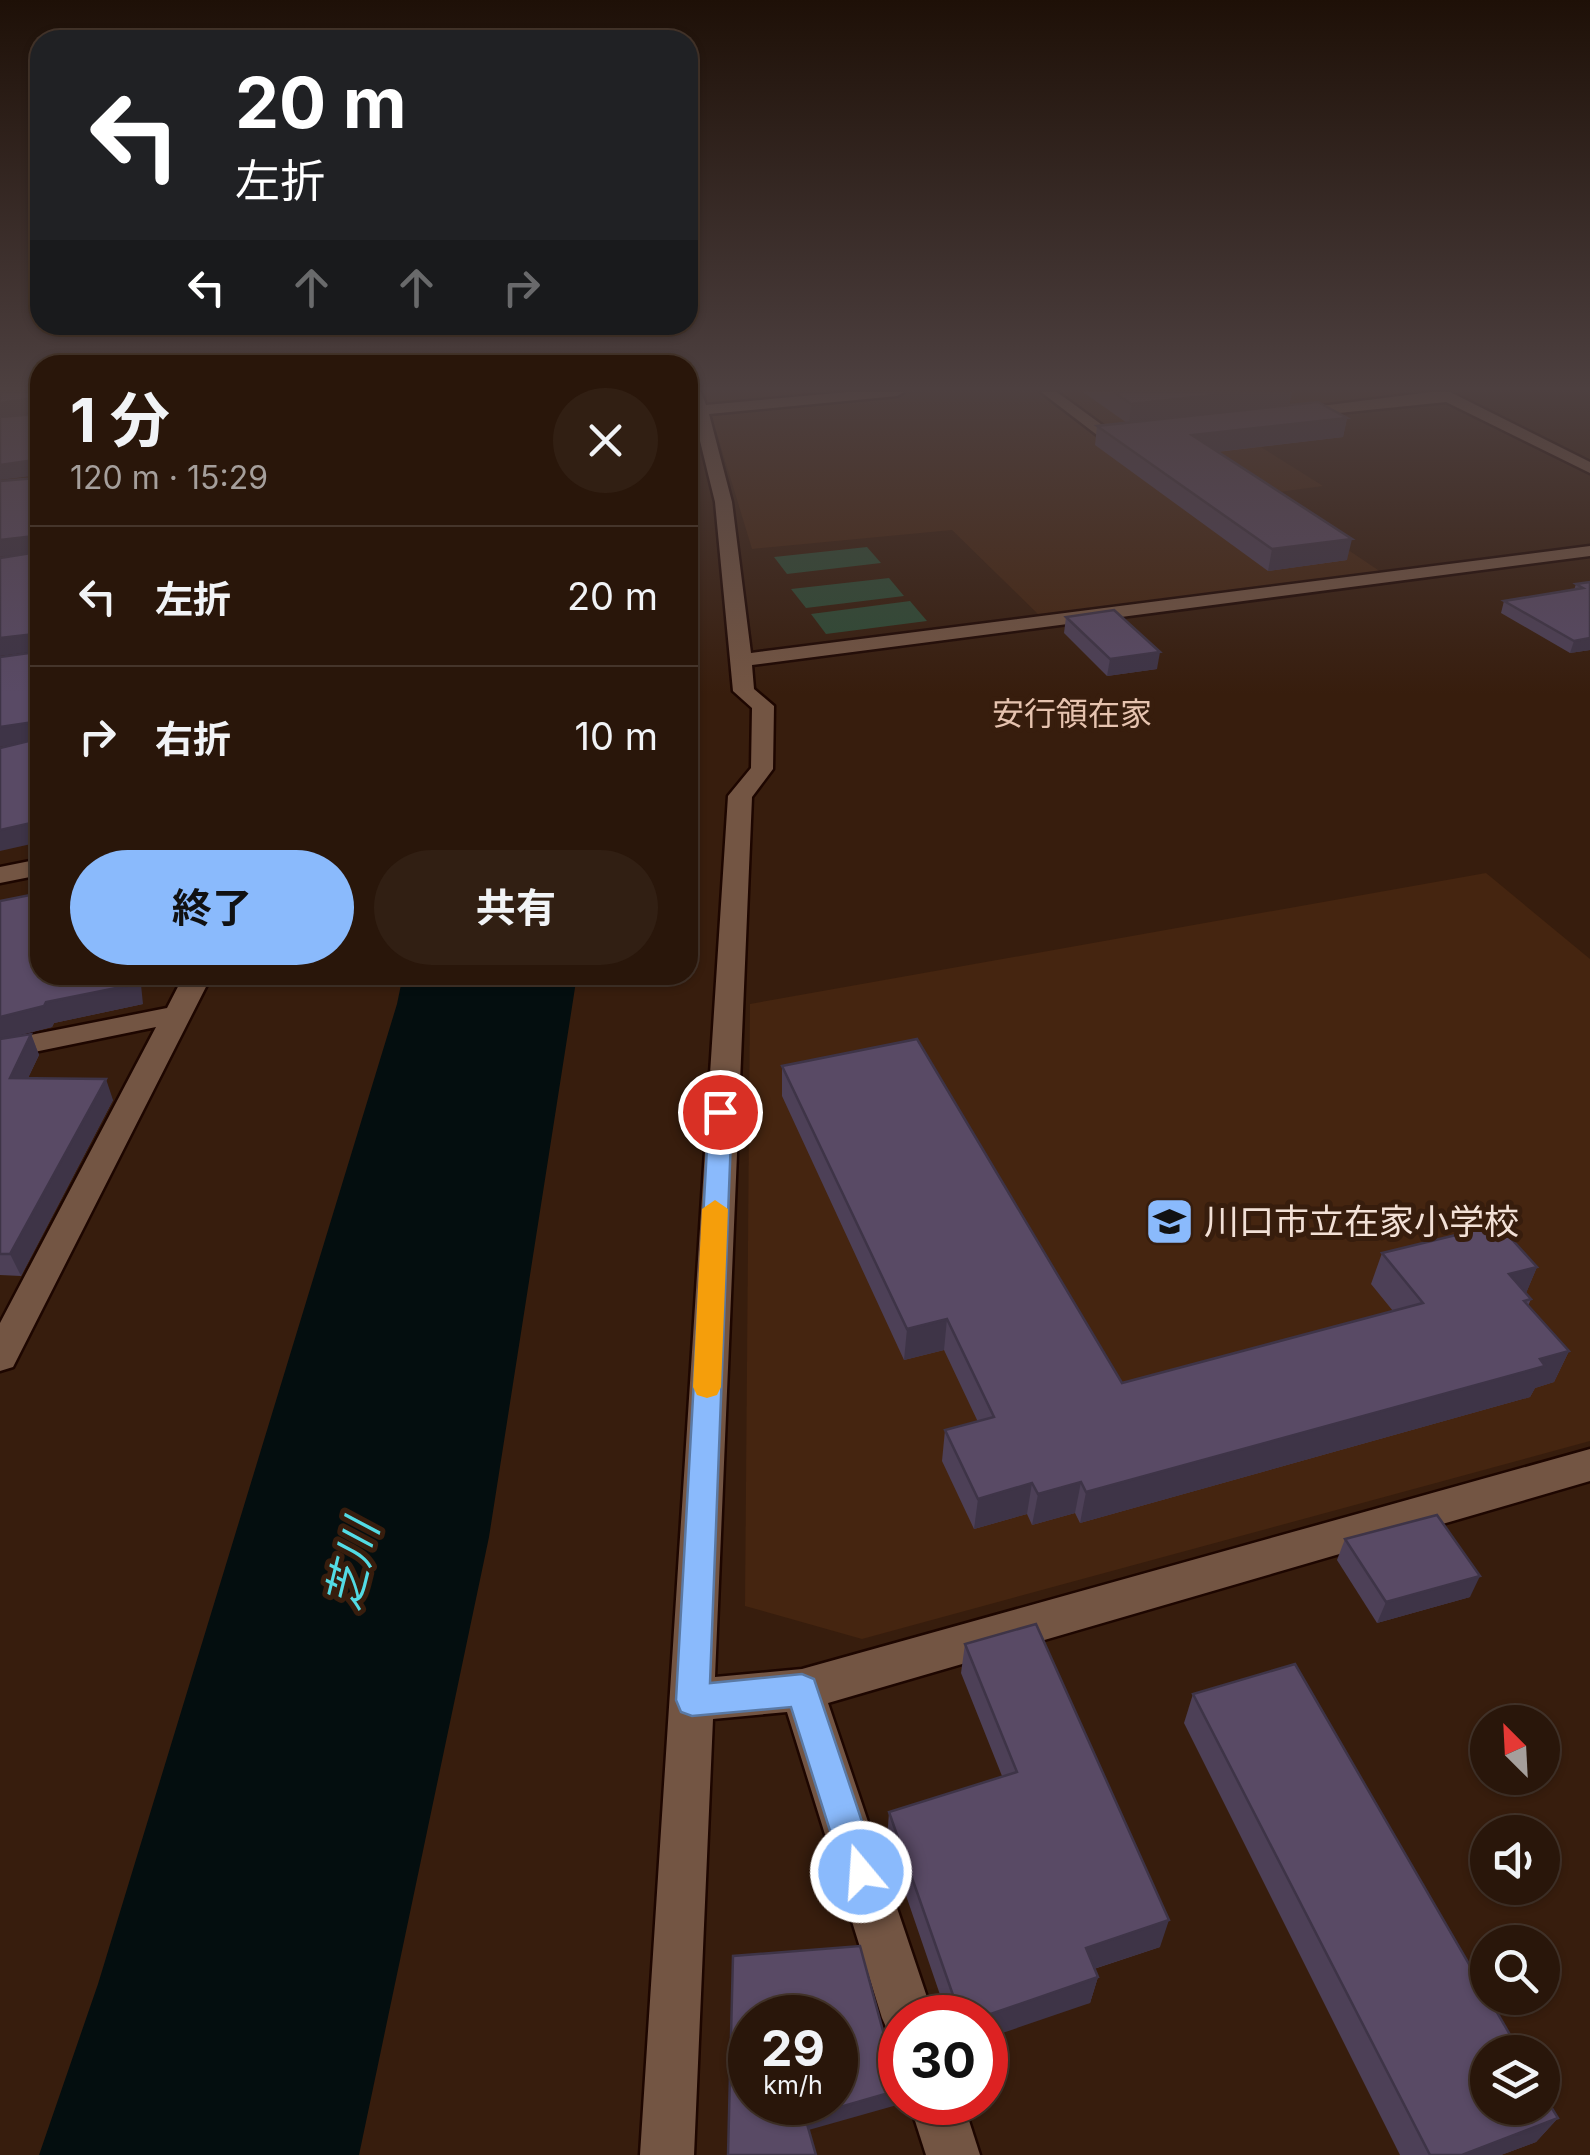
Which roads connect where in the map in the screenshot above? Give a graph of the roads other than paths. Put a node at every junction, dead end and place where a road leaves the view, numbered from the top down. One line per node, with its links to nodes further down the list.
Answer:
1 (721, 493): 3 (street)
2 (1590, 551): 3 (street)
3 (742, 660): 12 (street)
4 (30, 869): 5 (street)
5 (0, 875)
6 (193, 985): 7 (street)
7 (179, 1014): 8 (street); 9 (street)
8 (0, 1050)
9 (0, 1357)
10 (1590, 1465): 11 (street)
11 (802, 1690): 12 (street); 13 (street)
12 (692, 1700): 15 (street)
13 (901, 1995)
14 (943, 2125): 16 (street)
15 (667, 2155)
16 (953, 2155)

